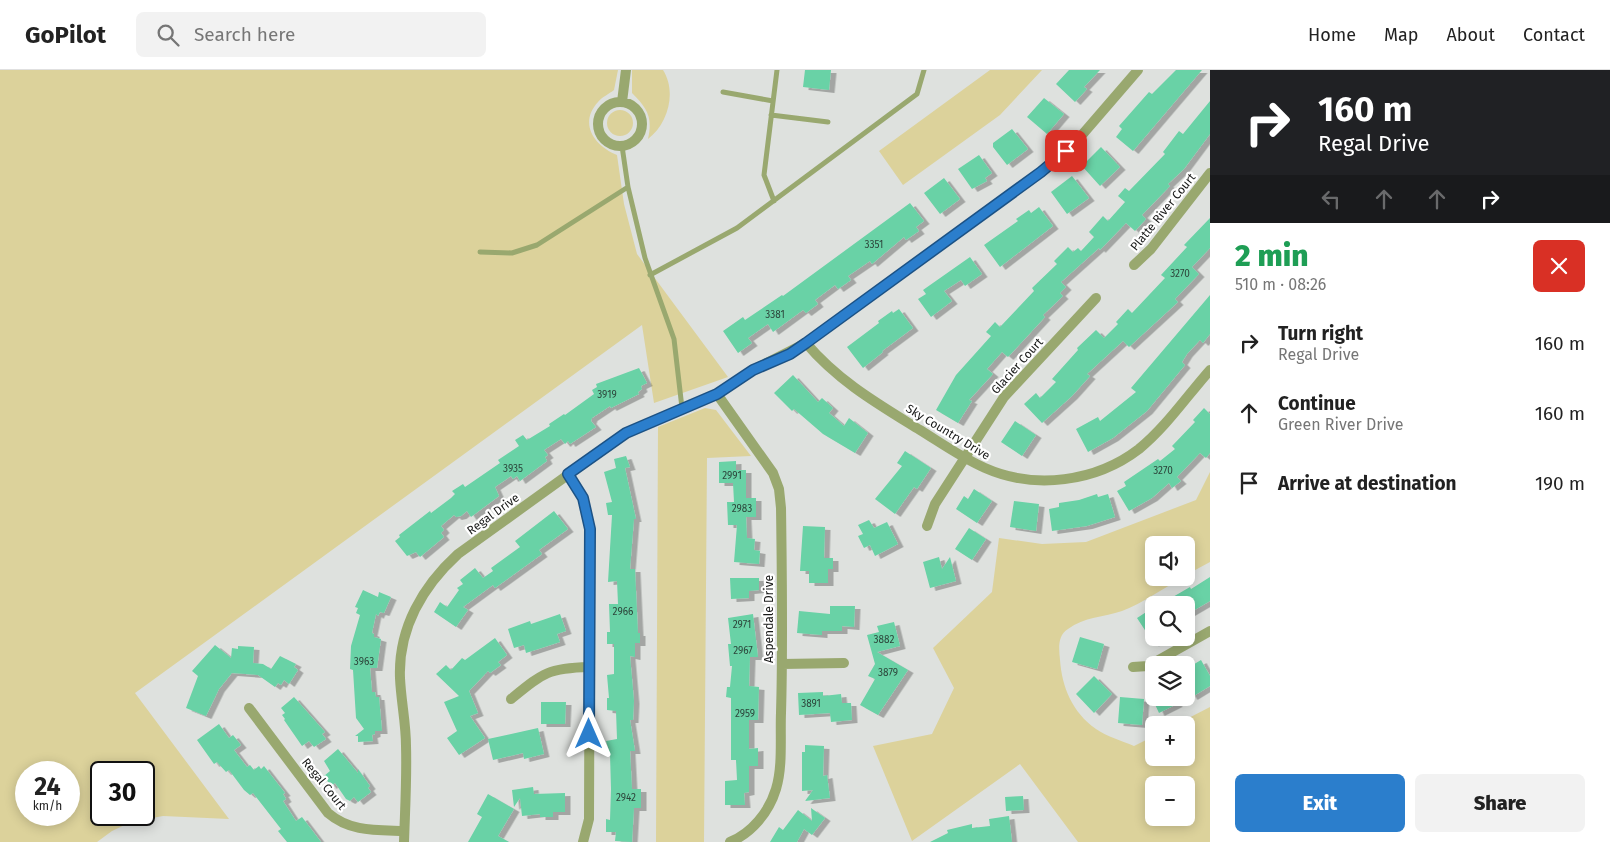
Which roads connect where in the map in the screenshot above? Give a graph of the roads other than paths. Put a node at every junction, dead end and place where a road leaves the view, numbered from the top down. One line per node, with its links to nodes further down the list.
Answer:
1 (626, 70): 7 (street)
2 (777, 70): 6 (lane)
3 (924, 70): 13 (lane)
4 (1138, 70): 18 (street, Regal Drive)
5 (723, 92): 6 (lane)
6 (773, 101): 8 (lane)
7 (622, 102): 10 (street); 10 (street)
8 (771, 115): 9 (lane); 13 (lane)
9 (828, 122)
10 (622, 146): 12 (lane)
11 (1210, 173): 15 (street, Platte River Court)
12 (628, 187): 14 (lane); 16 (lane)
13 (774, 202): 16 (lane)
14 (480, 252)
15 (1134, 265)
16 (650, 275): 21 (lane)
17 (1096, 298): 22 (street, Glacier Court)
18 (806, 343): 20 (street, Regal Drive); 22 (street, Sky Country Drive)
19 (1210, 370): 22 (street, Sky Country Drive)
20 (717, 394): 21 (street, Regal Drive); 27 (street, Aspendale Drive)
21 (682, 408): 23 (street, Regal Drive)
22 (965, 458): 24 (street, Glacier Court)
23 (568, 474): 29 (street); 32 (street, Regal Drive)
24 (927, 526)
25 (1210, 631): 28 (street)
26 (844, 663): 27 (street)
27 (782, 664): 35 (street, Aspendale Drive)
28 (1133, 666)
29 (589, 667): 30 (street); 34 (street)
30 (511, 699)
31 (249, 708): 32 (street, Regal Court)
32 (404, 831): 33 (street, Regal Drive)
33 (404, 842)
34 (583, 842)
35 (730, 842)

